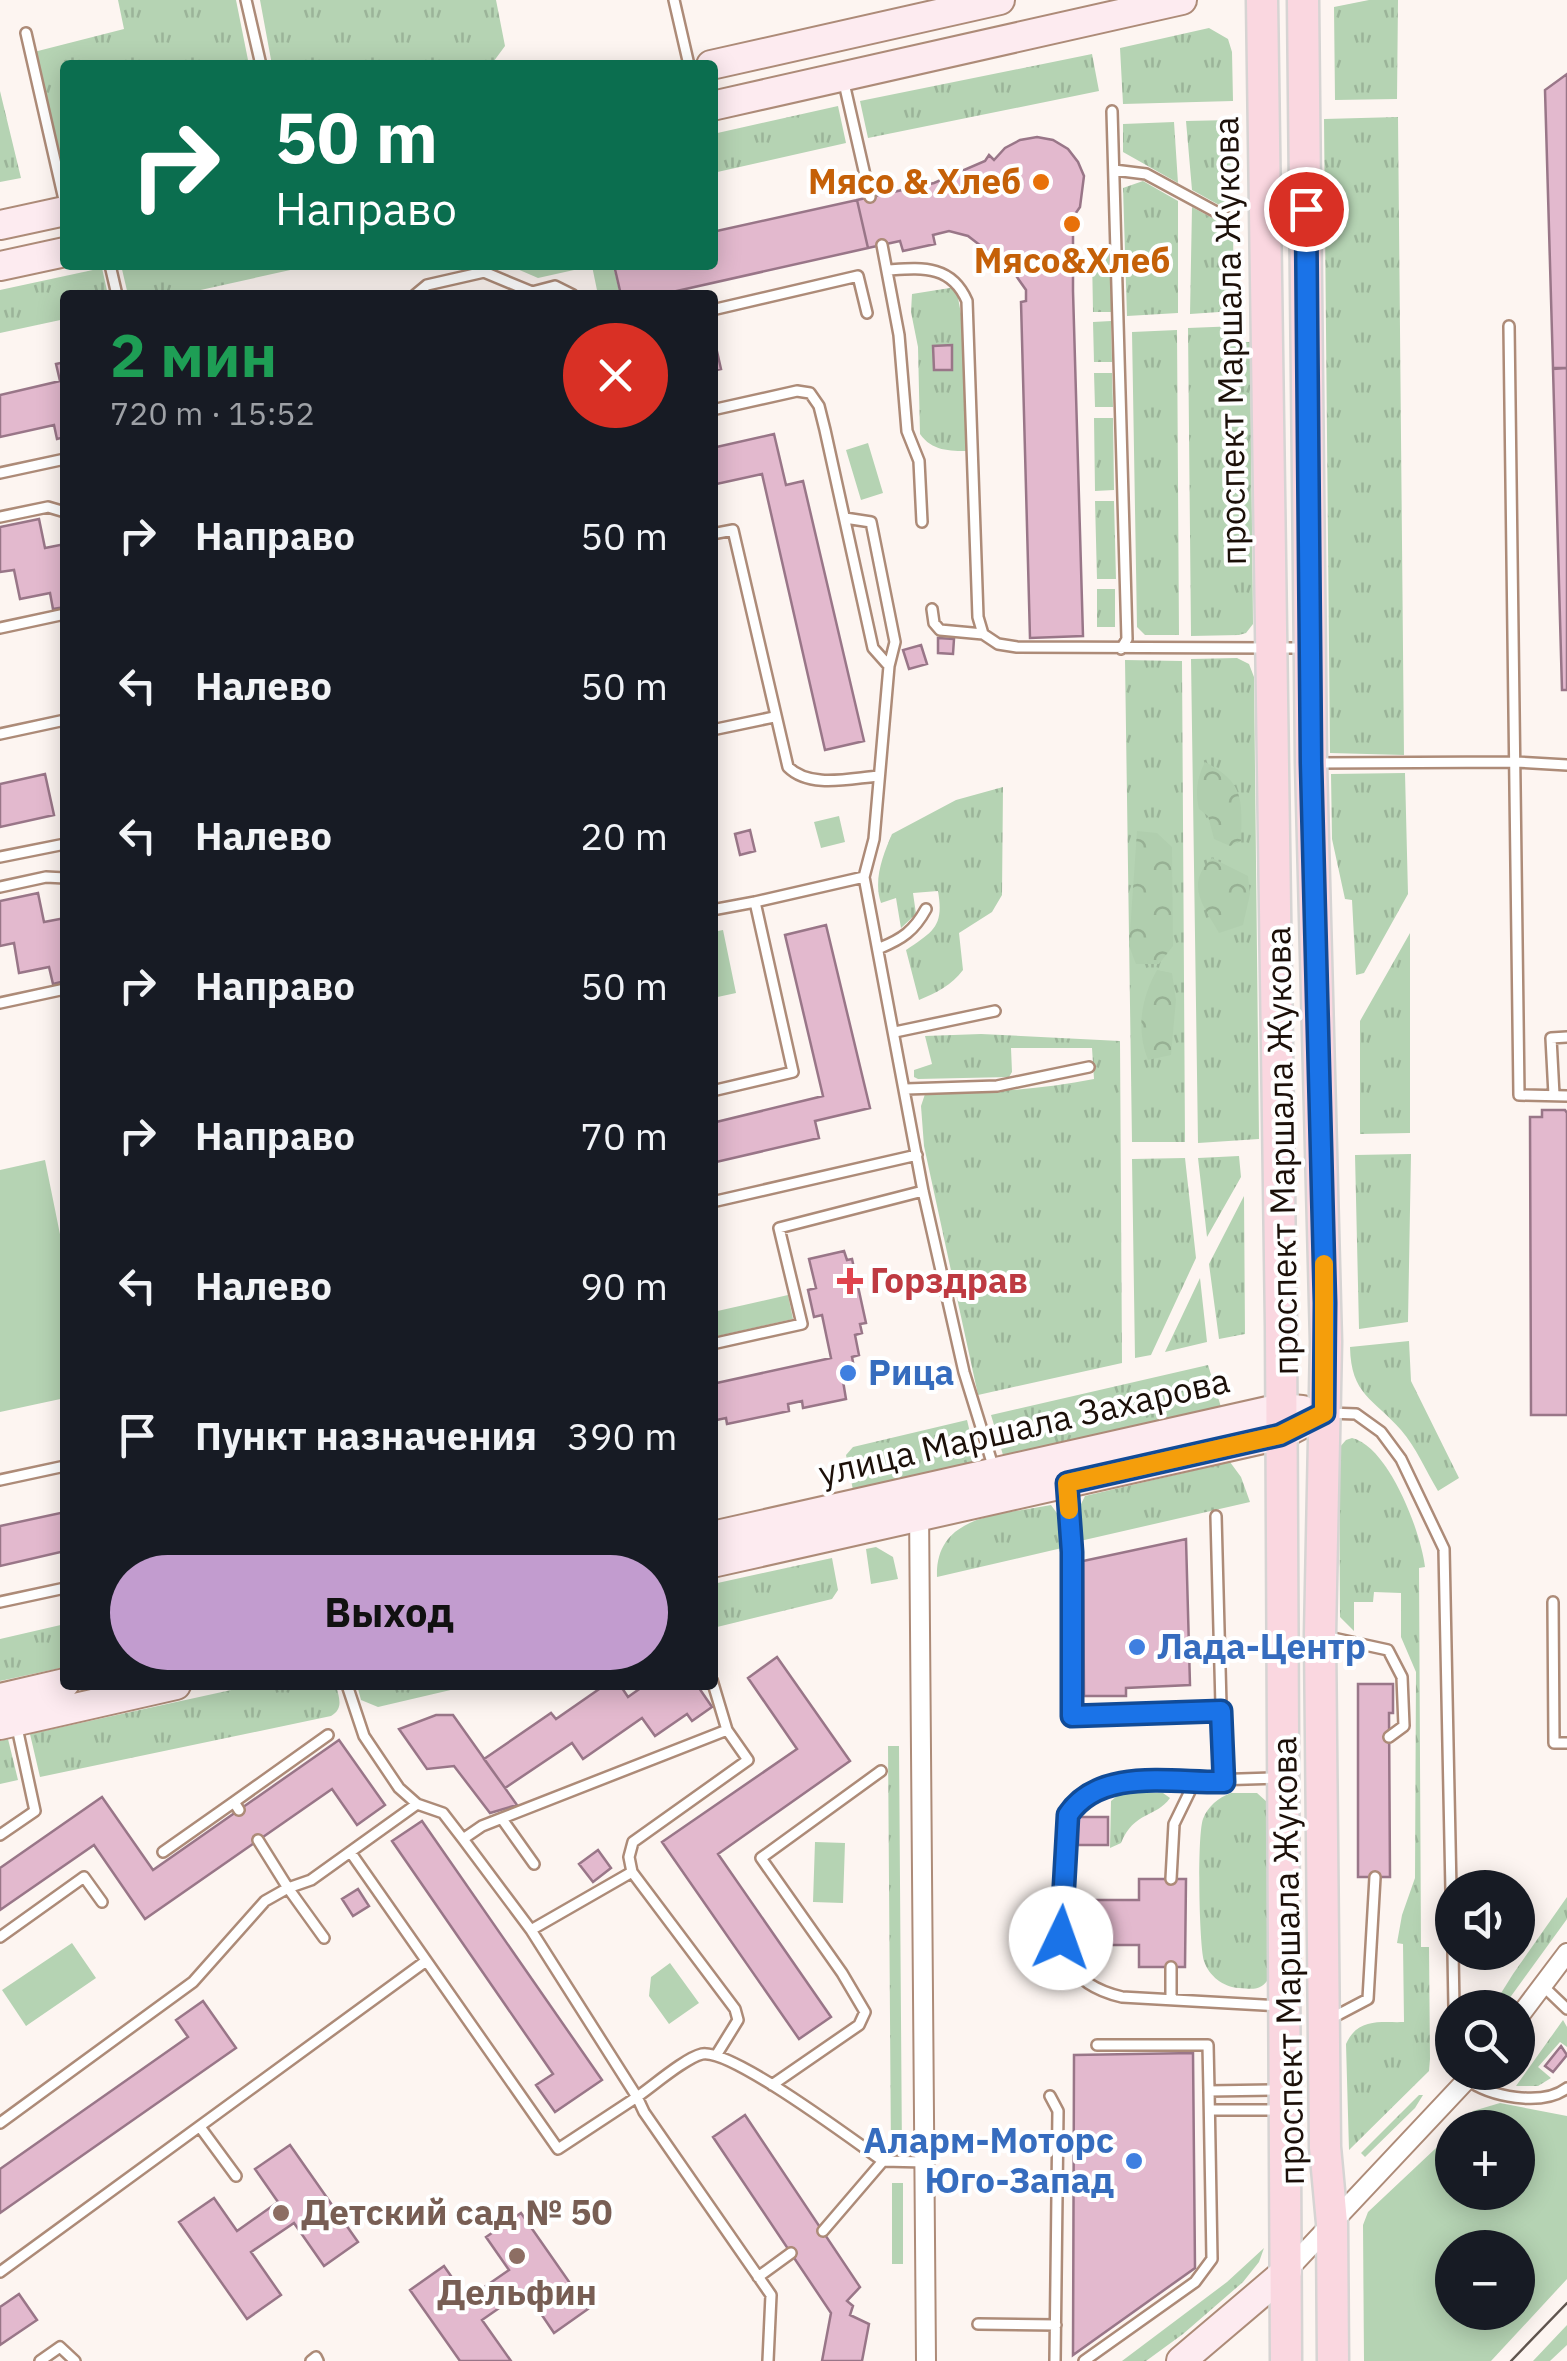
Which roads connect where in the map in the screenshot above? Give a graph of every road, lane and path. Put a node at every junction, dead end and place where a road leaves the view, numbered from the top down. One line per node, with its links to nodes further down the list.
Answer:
1 (246, 0): 9 (lane)
2 (674, 0): 10 (lane)
3 (1000, 0): 7 (street)
4 (1182, 0): 12 (street)
5 (1262, 0): 47 (main road, проспект Маршала Жукова)
6 (1303, 0): 48 (main road, проспект Маршала Жукова)
7 (939, 7): 11 (street)
8 (26, 33): 16 (lane)
9 (261, 60)
10 (688, 60)
11 (718, 63)
12 (843, 77): 13 (street); 17 (lane)
13 (718, 105)
14 (1112, 111): 15 (lane)
15 (1114, 170): 19 (lane); 46 (lane)
16 (60, 185)
17 (870, 197)
18 (60, 208): 20 (street)
19 (1231, 220)
20 (0, 225)
21 (882, 245): 26 (lane)
22 (60, 253): 23 (street)
23 (0, 266)
24 (478, 270): 27 (lane)
25 (483, 270): 28 (lane)
26 (887, 270): 40 (lane); 45 (lane)
27 (421, 290)
28 (526, 290)
29 (542, 290): 30 (lane)
30 (567, 290)
31 (718, 309): 32 (lane)
32 (867, 313)
33 (1510, 326): 54 (lane)
34 (718, 409): 39 (lane)
35 (60, 460): 36 (lane)
36 (0, 473)
37 (60, 510): 38 (lane)
38 (0, 516)
39 (845, 518): 49 (lane); 49 (lane)
40 (922, 522)
41 (718, 533): 50 (lane)
42 (932, 609): 45 (lane)
43 (60, 615): 44 (lane)
44 (0, 628)
45 (983, 634): 46 (lane)
46 (1121, 648): 47 (lane)
47 (1272, 648): 48 (lane); 82 (main road, проспект Маршала Жукова)
48 (1310, 648): 55 (main road, проспект Маршала Жукова)
49 (889, 666): 57 (lane)
50 (774, 717): 52 (lane); 57 (lane)
51 (60, 721): 53 (lane)
52 (718, 729)
53 (0, 734)
54 (1516, 762): 55 (lane); 56 (lane); 75 (lane)
55 (1311, 763): 81 (main road, проспект Маршала Жукова)
56 (1567, 764)
57 (879, 776): 60 (lane)
58 (60, 845): 59 (lane)
59 (0, 857)
60 (864, 876): 63 (lane); 66 (lane)
61 (60, 878): 62 (lane)
62 (0, 887)
63 (755, 902): 64 (lane); 74 (lane)
64 (718, 909)
65 (926, 909): 66 (lane)
66 (880, 948): 70 (lane)
67 (60, 990): 68 (lane)
68 (0, 1003)
69 (995, 1011): 70 (lane)
70 (895, 1032): 73 (lane)
71 (1567, 1038): 75 (lane)
72 (1088, 1068): 73 (lane)
73 (906, 1089): 77 (lane)
74 (718, 1090)
75 (1554, 1095): 76 (lane)
76 (1567, 1096)
77 (917, 1155): 78 (lane); 79 (lane)
78 (923, 1192): 80 (lane); 85 (lane)
79 (718, 1201)
80 (718, 1343)
81 (1324, 1413): 82 (street, улица Маршала Захарова); 94 (main road, проспект Маршала Жукова); 117 (lane)
82 (1281, 1421): 84 (street, улица Маршала Захарова); 106 (main road, проспект Маршала Жукова)
83 (60, 1467): 86 (lane)
84 (1064, 1470): 85 (street, улица Маршала Захарова); 87 (street, улица Маршала Захарова); 100 (lane)
85 (995, 1473): 87 (street, улица Маршала Захарова)
86 (0, 1480)
87 (920, 1503): 89 (street, улица Маршала Захарова); 90 (street, улица Маршала Захарова); 149 (street)
88 (1216, 1516): 100 (lane)
89 (718, 1535)
90 (718, 1561)
91 (60, 1589): 92 (lane)
92 (0, 1602)
93 (1553, 1602): 104 (lane)
94 (1320, 1635): 103 (lane); 134 (main road, проспект Маршала Жукова)
95 (60, 1685): 99 (street)
96 (142, 1690): 99 (street)
97 (349, 1690): 109 (lane)
98 (715, 1690): 101 (lane)
99 (6, 1710): 111 (lane)
100 (1221, 1711): 108 (lane)
101 (727, 1730): 110 (lane); 118 (lane)
102 (328, 1735): 114 (lane)
103 (1389, 1736)
104 (1567, 1743)
105 (881, 1771): 137 (lane)
106 (1284, 1777): 108 (lane); 132 (main road, проспект Маршала Жукова)
107 (1194, 1782): 108 (lane); 120 (lane); 131 (lane)
108 (1224, 1782)
109 (418, 1804): 112 (lane); 115 (lane)
110 (502, 1820): 112 (lane); 116 (lane)
111 (0, 1835)
112 (463, 1839): 123 (lane)
113 (258, 1840): 121 (lane)
114 (163, 1852)
115 (351, 1853): 121 (lane); 127 (lane)
116 (534, 1864)
117 (1451, 1870)
118 (632, 1872): 123 (lane); 136 (lane)
119 (1375, 1877): 134 (lane)
120 (1171, 1879)
121 (288, 1888): 125 (lane); 146 (lane)
122 (102, 1902): 124 (lane)
123 (531, 1930): 142 (lane)
124 (0, 1937)
125 (324, 1938)
126 (1567, 1952): 129 (street)
127 (426, 1961): 142 (lane); 147 (lane)
128 (1171, 1967): 131 (lane)
129 (1543, 1986): 130 (street); 133 (lane)
130 (1535, 1996)
131 (1171, 1999): 132 (lane)
132 (1286, 2006): 144 (main road, проспект Маршала Жукова)
133 (1567, 2009)
134 (1324, 2022): 151 (main road, проспект Маршала Жукова)
135 (1097, 2044): 141 (lane)
136 (717, 2054): 137 (lane); 142 (lane)
137 (772, 2085): 148 (lane)
138 (1567, 2088): 140 (lane)
139 (1455, 2090): 151 (street)
140 (1508, 2090)
141 (1209, 2091): 144 (lane); 145 (lane)
142 (636, 2096): 156 (lane)
143 (1050, 2096): 158 (lane)
144 (1287, 2100): 145 (lane); 154 (main road, проспект Маршала Жукова)
145 (1210, 2110): 166 (lane)
146 (0, 2123)
147 (200, 2127): 150 (lane); 155 (lane)
148 (883, 2161): 149 (lane); 152 (lane)
149 (925, 2162): 164 (street)
150 (236, 2176)
151 (1332, 2224): 154 (street); 169 (main road, проспект Маршала Жукова)
152 (822, 2231)
153 (791, 2253): 156 (lane)
154 (1298, 2260): 167 (street); 168 (main road, проспект Маршала Жукова)
155 (0, 2272)
156 (758, 2277): 163 (lane)
157 (978, 2324): 158 (lane)
158 (1056, 2325): 165 (lane)
159 (40, 2361): 160 (lane)
160 (74, 2361)
161 (311, 2361): 162 (lane)
162 (318, 2361)
163 (768, 2361)
164 (926, 2361)
165 (1056, 2361)
166 (1084, 2361)
167 (1181, 2361)
168 (1286, 2361)
169 (1333, 2361)

